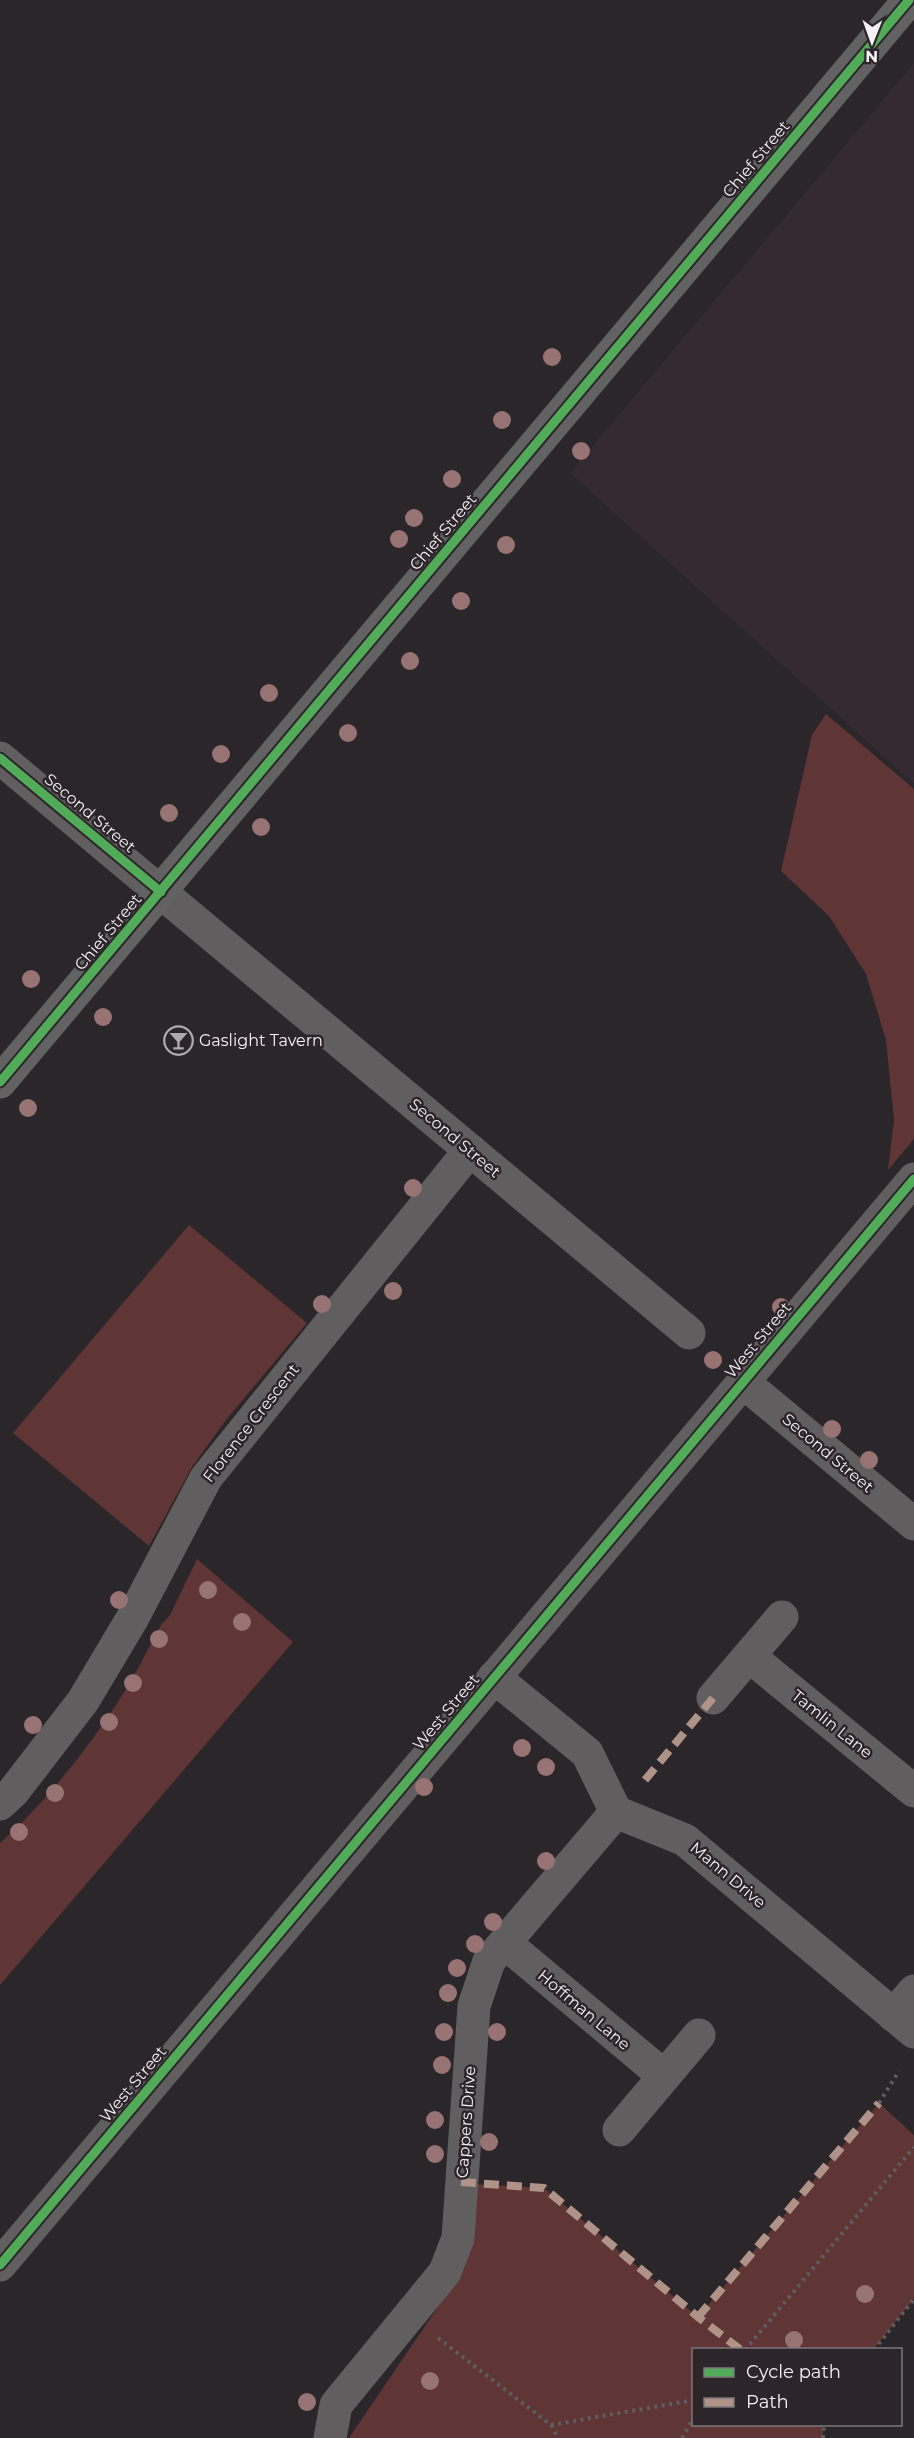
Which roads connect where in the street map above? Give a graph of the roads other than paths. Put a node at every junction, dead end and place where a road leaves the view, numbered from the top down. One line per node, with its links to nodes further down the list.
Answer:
1 (909, 0): 3 (street, Chief Street)
2 (0, 758): 3 (street, Second Street)
3 (161, 892): 4 (street, Chief Street); 5 (street, Second Street)
4 (0, 1082)
5 (470, 1150): 7 (street, Second Street); 15 (street, Florence Crescent)
6 (914, 1179): 8 (street, West Street)
7 (689, 1333)
8 (743, 1382): 9 (street, Second Street); 12 (street, West Street)
9 (914, 1524)
10 (782, 1617): 11 (street)
11 (749, 1656): 13 (street); 14 (street, Tamlin Lane)
12 (494, 1677): 16 (street); 22 (street, West Street)
13 (713, 1698)
14 (914, 1791)
15 (0, 1804)
16 (616, 1812): 17 (street, Cappers Drive); 18 (street, Mann Drive)
17 (505, 1943): 20 (street, Hoffman Lane); 23 (street, Cappers Drive)
18 (907, 2013)
19 (699, 2035): 20 (street)
20 (664, 2076): 21 (street)
21 (619, 2130)
22 (0, 2265)
23 (330, 2438)

